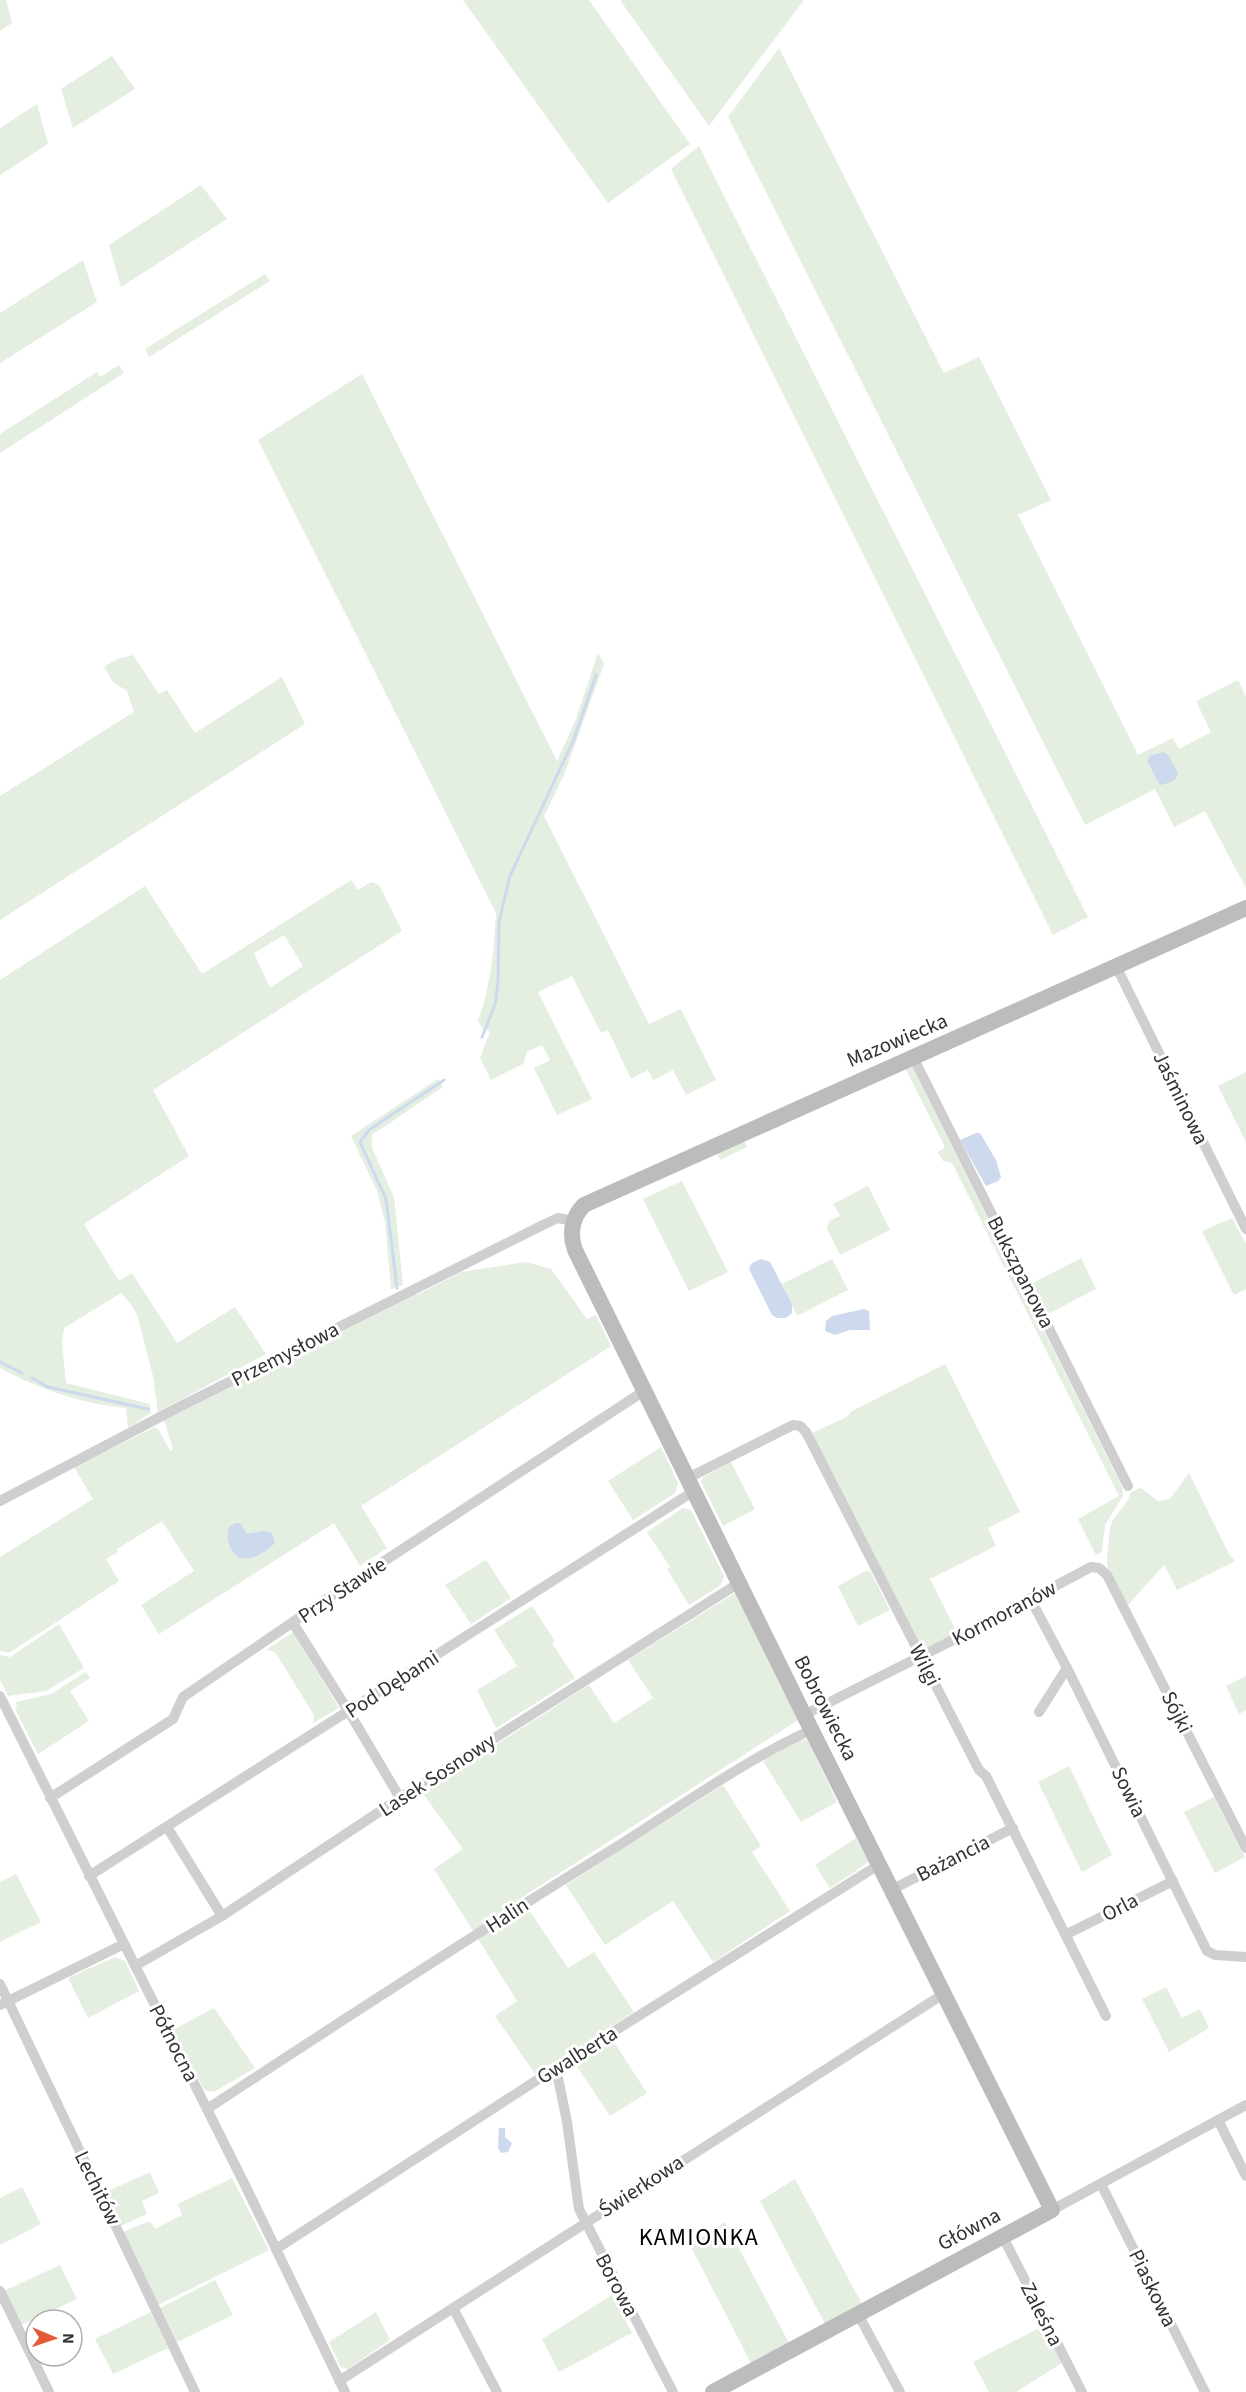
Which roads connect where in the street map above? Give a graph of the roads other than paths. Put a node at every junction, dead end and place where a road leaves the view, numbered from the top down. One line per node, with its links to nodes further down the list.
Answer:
1 (1246, 908): 2 (street, Mazowiecka)
2 (1116, 966): 3 (street, Mazowiecka); 5 (street, Jaśminowa)
3 (913, 1057): 4 (street, Mazowiecka); 8 (street, Bukszpanowa)
4 (574, 1221): 6 (street, Bobrowiecka); 9 (street, Przemysłowa)
5 (1246, 1229)
6 (644, 1391): 7 (street, Bobrowiecka); 13 (street, Przy Stawie)
7 (691, 1485): 11 (street, Bobrowiecka); 14 (street, Wilgi); 17 (street, Pod Dębami)
8 (1128, 1486)
9 (0, 1501)
10 (1107, 1575): 12 (street, Kormoranów); 24 (street, Sójki)
11 (739, 1583): 19 (street, Bobrowiecka); 21 (street, Lasek Sosnowy)
12 (1030, 1598): 14 (street, Kormoranów); 15 (street, Sowia)
13 (292, 1623): 17 (street); 20 (street, Przy Stawie)
14 (920, 1656): 19 (street, Kormoranów); 23 (street, Wilgi)
15 (1067, 1668): 18 (street); 27 (street, Sowia)
16 (0, 1696): 20 (street, Północna)
17 (349, 1712): 21 (street); 22 (street, Pod Dębami)
18 (1038, 1712)
19 (808, 1723): 25 (street, Bobrowiecka); 40 (street, Halin)
20 (50, 1798): 26 (street, Północna)
21 (400, 1798): 29 (street, Lasek Sosnowy)
22 (167, 1827): 26 (street, Pod Dębami); 29 (street)
23 (1013, 1828): 28 (street, Bażancia); 30 (street, Wilgi)
24 (1246, 1848)
25 (880, 1864): 28 (street, Bobrowiecka); 38 (street, Gwalberta)
26 (89, 1876): 31 (street, Północna)
27 (1173, 1881): 30 (street, Orla); 32 (street, Sowia)
28 (893, 1889): 35 (street, Bobrowiecka)
29 (222, 1916): 33 (street, Lasek Sosnowy)
30 (1067, 1934): 37 (street, Wilgi)
31 (124, 1944): 33 (street, Północna); 36 (street)
32 (1246, 1957)
33 (135, 1966): 40 (street, Północna)
34 (0, 1984): 36 (street, Lechitów)
35 (945, 1993): 44 (street, Bobrowiecka); 45 (street, Świerkowa)
36 (4, 2003): 53 (street, Lechitów)
37 (1106, 2016)
38 (551, 2071): 45 (street, Borowa); 47 (street, Gwalberta)
39 (1246, 2105): 41 (street, Główna)
40 (207, 2109): 47 (street, Północna)
41 (1218, 2120): 42 (street); 43 (street, Główna)
42 (1246, 2176)
43 (1101, 2184): 44 (street, Główna); 60 (street, Piaskowa)
44 (1052, 2210): 46 (street, Główna)
45 (584, 2223): 49 (street, Świerkowa); 56 (street, Borowa)
46 (1002, 2237): 50 (street, Główna); 59 (street, Zaleśna)
47 (276, 2249): 51 (street, Północna)
48 (0, 2291): 52 (street)
49 (453, 2308): 51 (street, Świerkowa); 55 (street)
50 (858, 2314): 57 (street, Główna); 58 (street)
51 (339, 2380): 54 (street, Północna)
52 (48, 2392)
53 (195, 2392)
54 (345, 2392)
55 (497, 2392)
56 (673, 2392)
57 (712, 2392)
58 (900, 2392)
59 (1082, 2392)
60 (1205, 2392)

